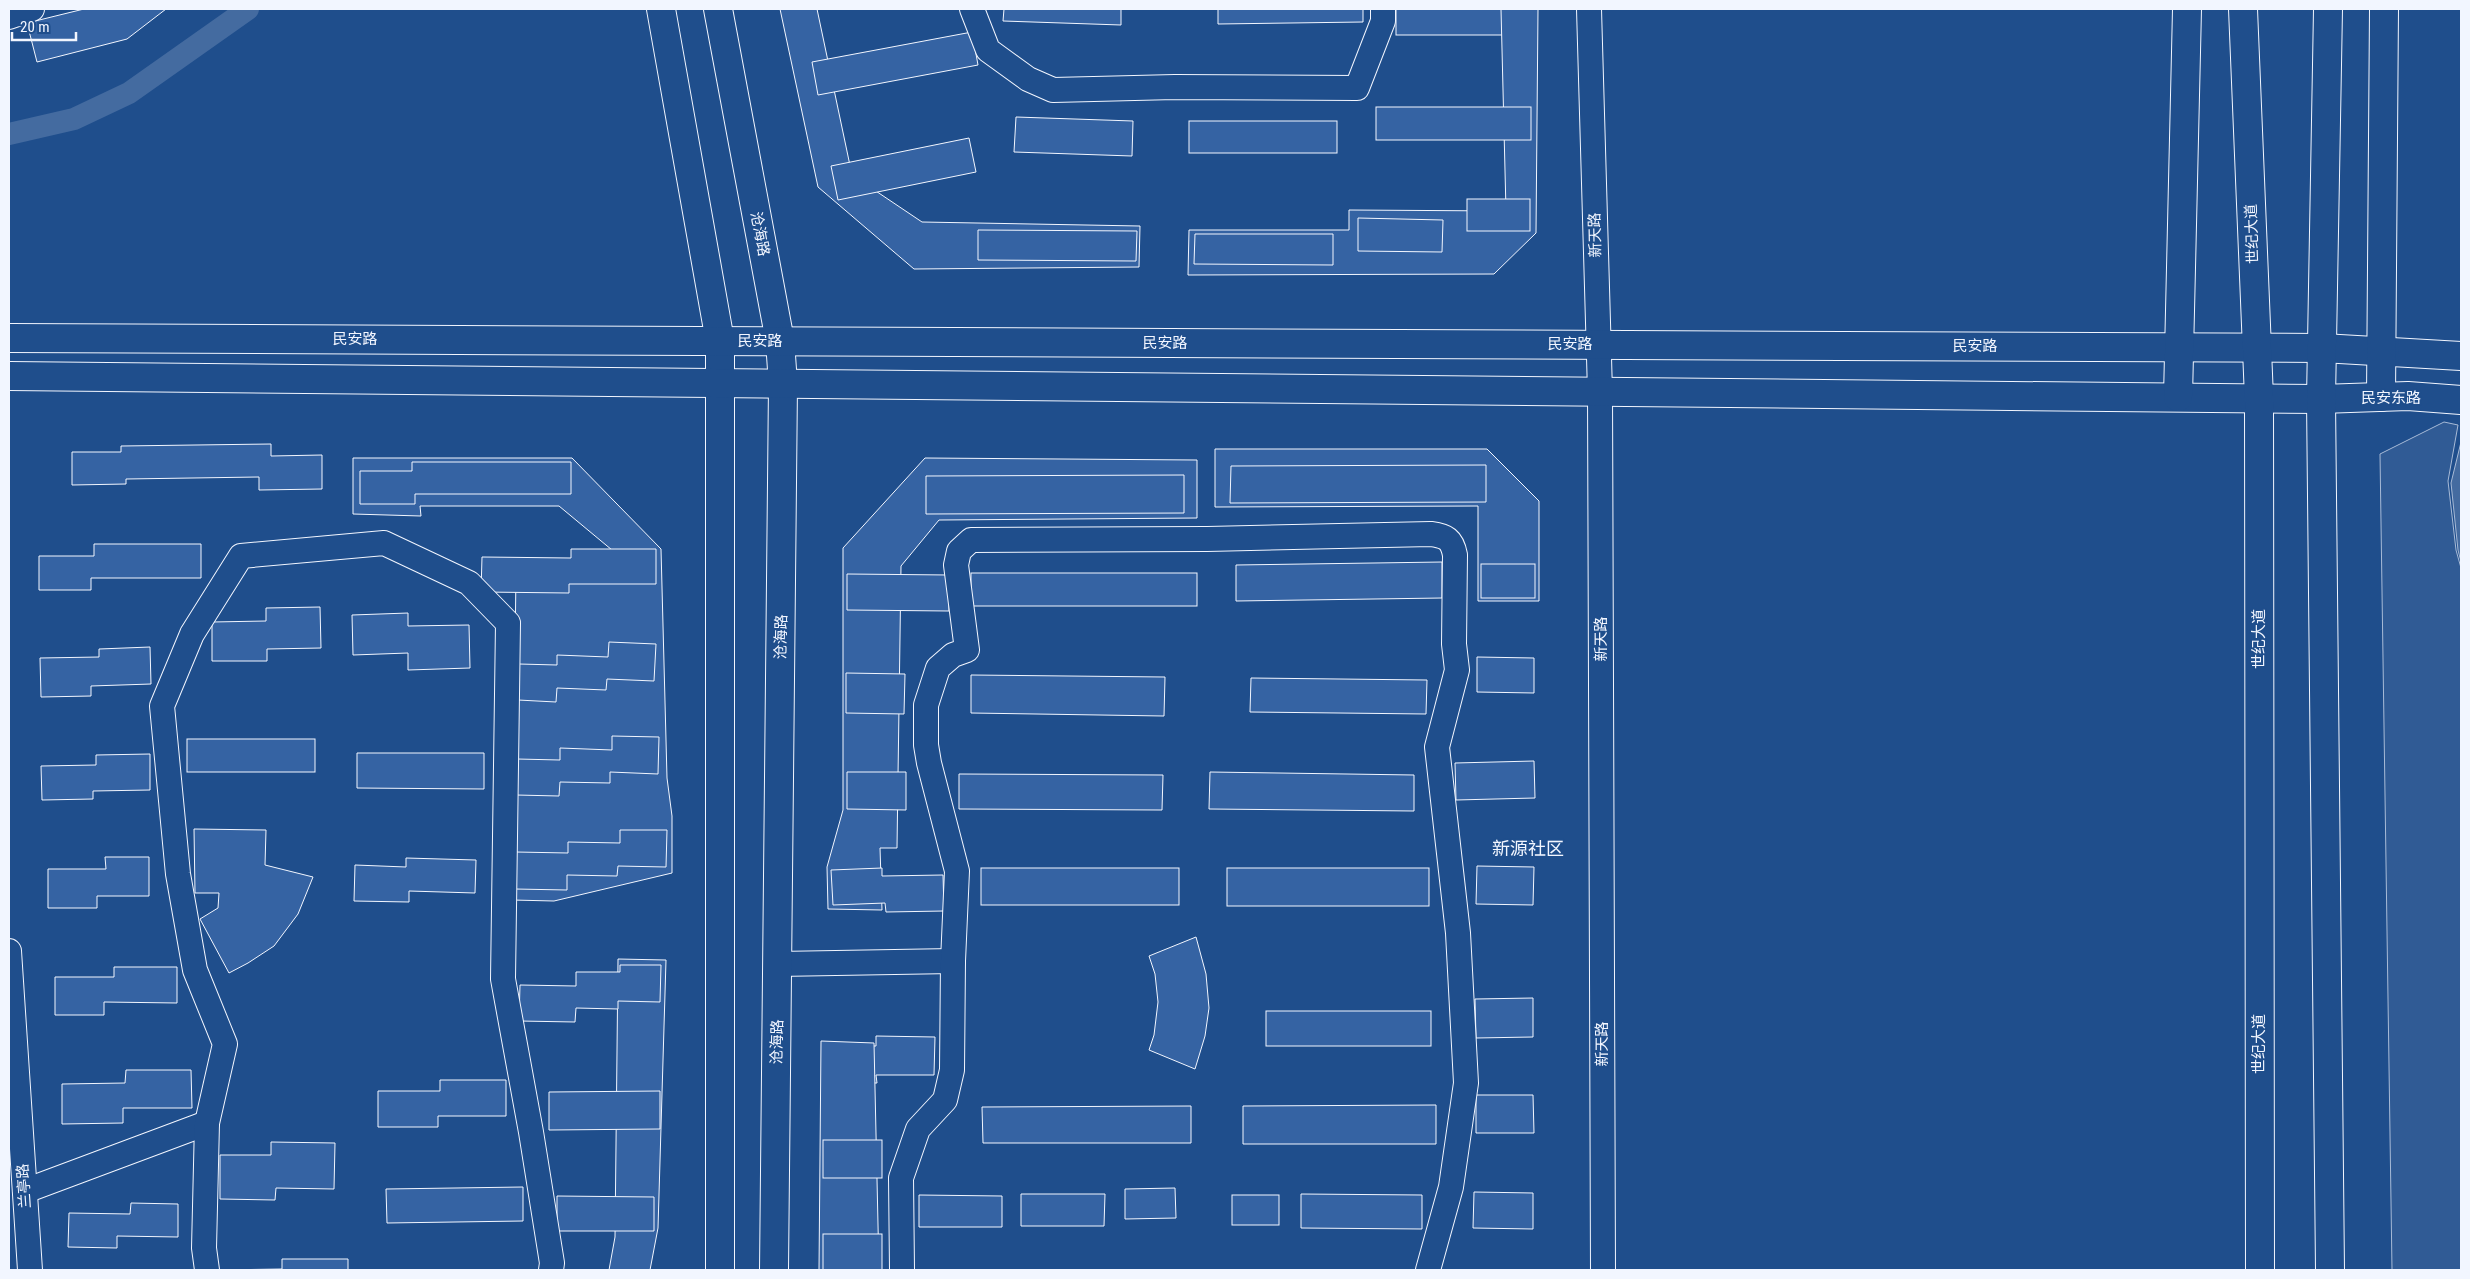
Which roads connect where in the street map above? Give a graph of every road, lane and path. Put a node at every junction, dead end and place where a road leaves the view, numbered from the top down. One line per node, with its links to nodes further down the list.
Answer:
1 (32, 9): 11 (street)
2 (661, 9): 13 (main road)
3 (718, 9): 14 (main road, 沧海路)
4 (972, 9): 5 (street)
5 (1383, 9)
6 (1589, 9): 15 (street, 新天路)
7 (2187, 9): 16 (main road)
8 (2243, 9): 17 (main road, 世纪大道)
9 (2328, 9): 18 (main road)
10 (2384, 9): 19 (main road)
11 (9, 17)
12 (9, 338): 13 (main road, 民安路)
13 (720, 341): 14 (main road, 民安路); 22 (main road)
14 (780, 341): 15 (main road, 民安路); 23 (main road, 沧海路)
15 (1597, 344): 16 (main road, 民安路); 24 (street, 新天路)
16 (2179, 347): 17 (main road, 民安路); 26 (main road)
17 (2257, 347): 18 (main road, 民安路); 27 (main road, 世纪大道)
18 (2322, 348): 19 (main road); 28 (main road)
19 (2382, 350): 20 (main road); 25 (main road)
20 (2461, 356)
21 (9, 376): 22 (main road)
22 (720, 383): 23 (main road); 38 (main road)
23 (783, 384): 24 (main road); 32 (main road, 沧海路)
24 (1600, 392): 26 (main road); 42 (street, 新天路)
25 (2394, 397): 28 (main road, 民安东路); 29 (main road, 民安东路)
26 (2178, 398): 27 (main road)
27 (2259, 398): 28 (main road); 43 (main road, 世纪大道)
28 (2321, 399): 44 (main road)
29 (2461, 400)
30 (9, 952): 34 (street, 兰亭路)
31 (953, 961): 32 (street); 40 (street); 41 (street)
32 (777, 964): 39 (main road, 沧海路)
33 (207, 1123): 34 (street); 36 (street); 37 (street)
34 (24, 1191): 35 (street, 兰亭路)
35 (30, 1270)
36 (207, 1270)
37 (551, 1270)
38 (720, 1270)
39 (774, 1270)
40 (902, 1270)
41 (1428, 1270)
42 (1603, 1270)
43 (2260, 1270)
44 (2330, 1270)

